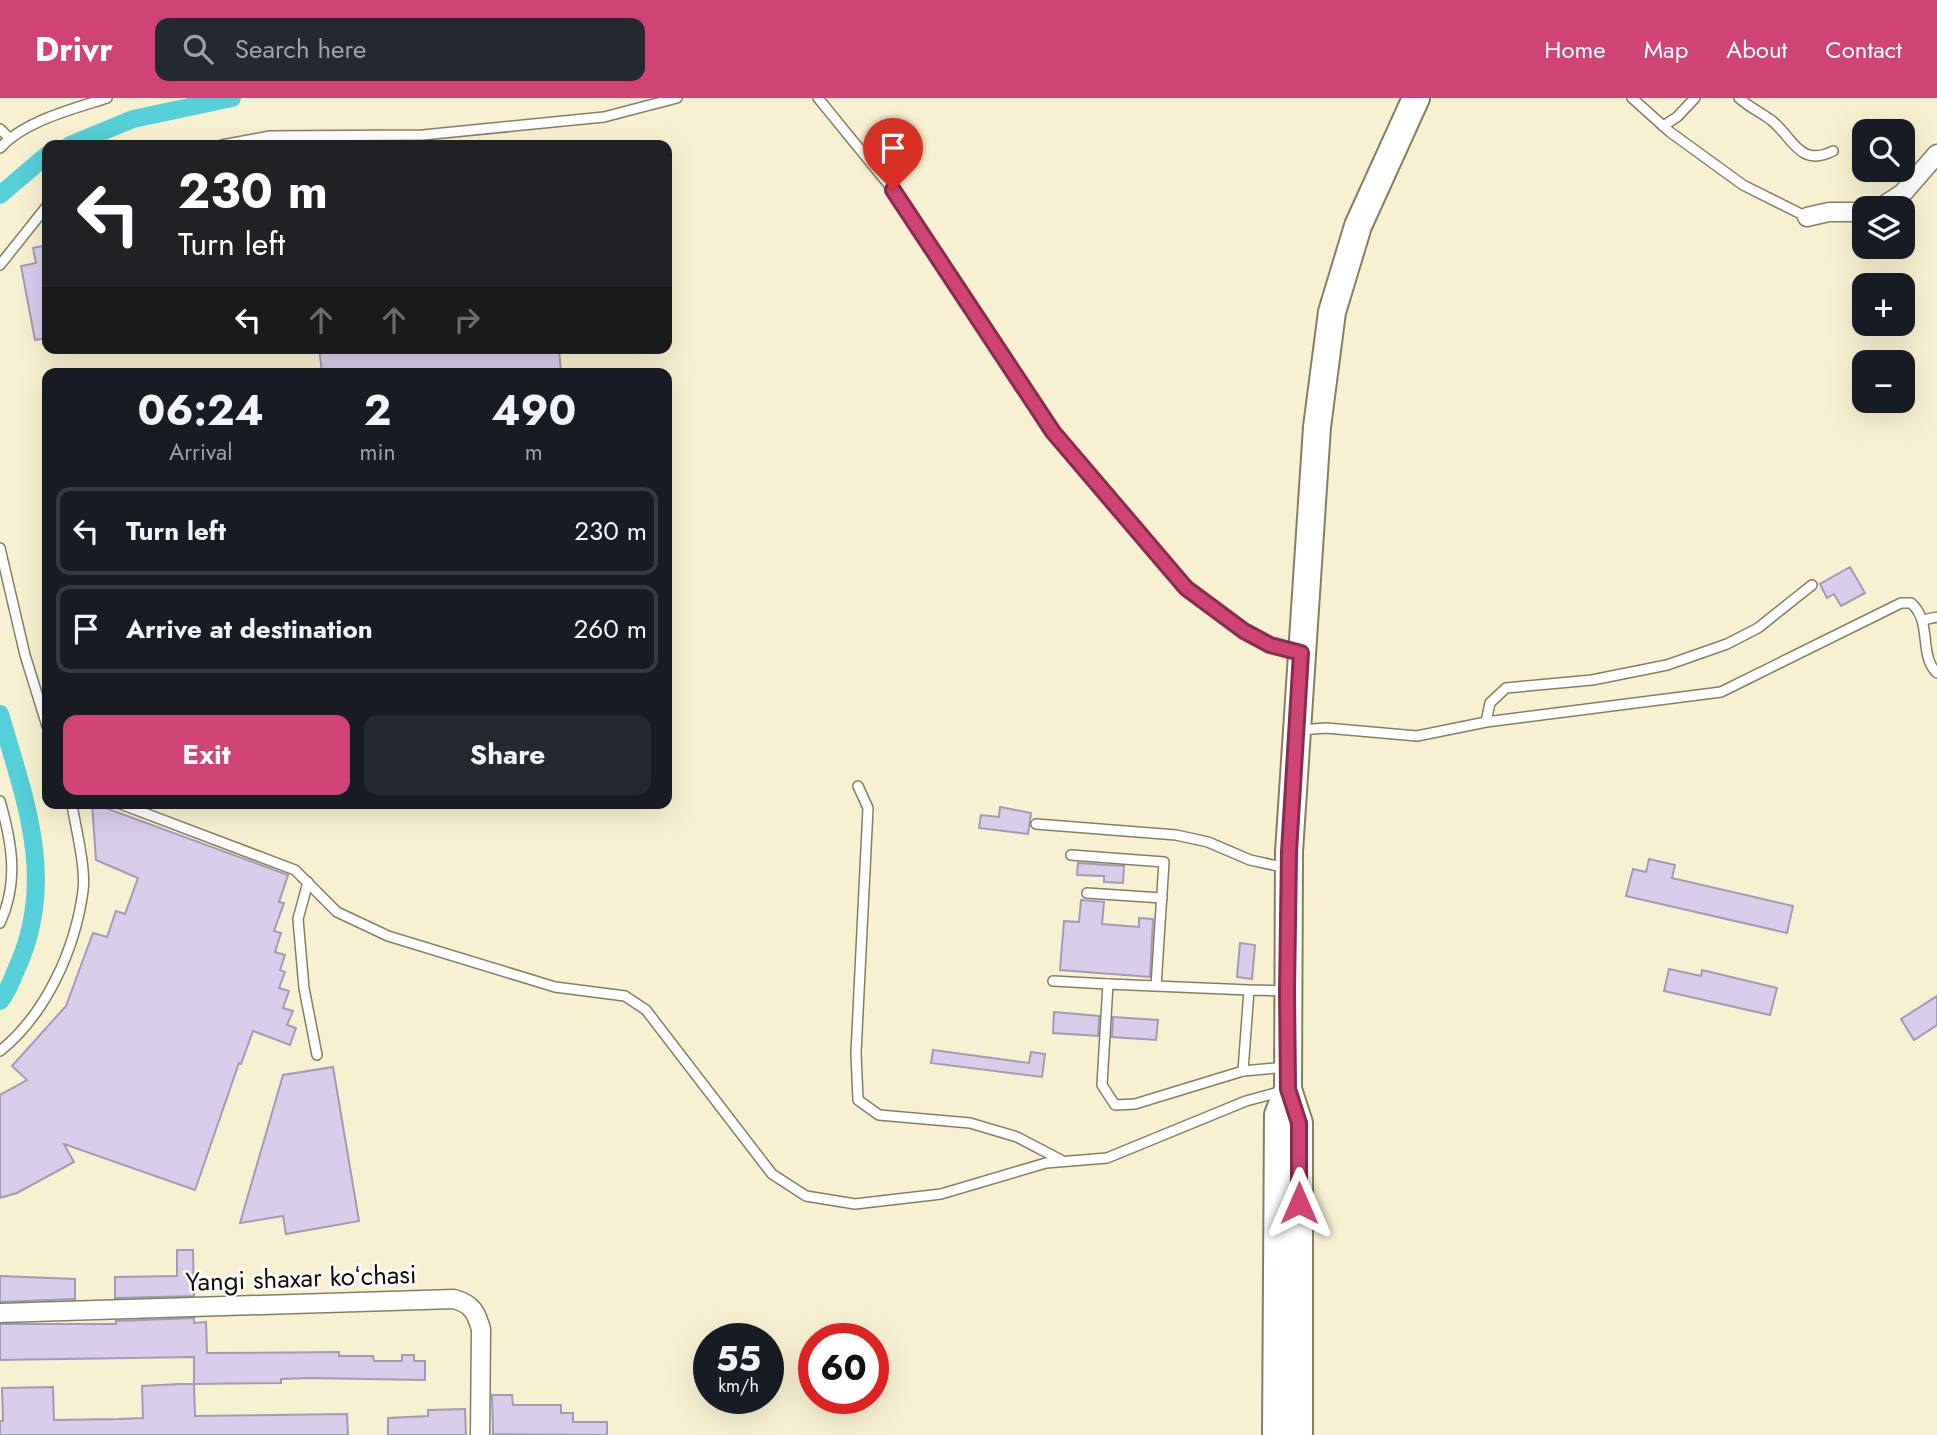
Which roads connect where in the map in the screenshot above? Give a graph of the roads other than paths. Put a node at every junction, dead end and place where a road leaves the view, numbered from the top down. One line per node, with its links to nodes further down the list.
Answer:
1 (107, 98): 10 (lane)
2 (677, 98): 11 (lane)
3 (818, 98): 24 (lane)
4 (1416, 98): 24 (main road)
5 (1632, 98): 8 (lane)
6 (1695, 98): 8 (lane)
7 (1739, 98): 13 (lane)
8 (1663, 126): 18 (lane)
9 (0, 130): 10 (lane)
10 (9, 138): 12 (lane)
11 (249, 140)
12 (0, 148)
13 (1833, 151)
14 (1937, 154): 15 (street)
15 (1898, 196)
16 (42, 212): 19 (lane)
17 (1852, 212): 18 (street)
18 (1807, 217)
19 (0, 265)
20 (0, 548): 26 (lane)
21 (1812, 585): 27 (lane)
22 (1937, 617): 23 (lane)
23 (1923, 620): 25 (lane); 27 (lane)
24 (1301, 653): 28 (main road)
25 (1937, 673)
26 (42, 711)
27 (1486, 722): 28 (lane)
28 (1295, 731): 35 (main road)
29 (858, 786): 49 (lane)
30 (0, 801): 39 (lane)
31 (74, 809): 45 (lane)
32 (134, 809): 36 (lane)
33 (1036, 824): 35 (lane)
34 (1071, 855): 38 (lane)
35 (1289, 868): 44 (main road)
36 (308, 883): 46 (lane); 49 (lane)
37 (1087, 893): 38 (lane)
38 (1161, 898): 42 (lane)
39 (0, 923)
40 (1053, 981): 41 (lane)
41 (1108, 984): 42 (lane); 47 (lane)
42 (1156, 986): 43 (lane)
43 (1249, 990): 44 (lane); 47 (lane)
44 (1287, 991): 48 (main road)
45 (0, 1051)
46 (317, 1055)
47 (1243, 1071): 48 (lane)
48 (1288, 1078): 49 (lane); 51 (main road); 53 (main road)
49 (1063, 1160)
50 (0, 1313): 52 (street, Yangi shaxar koʻchasi)
51 (1299, 1391): 54 (main road); 55 (main road)
52 (480, 1435)
53 (1276, 1435)
54 (1299, 1435)
55 (1318, 1435)

